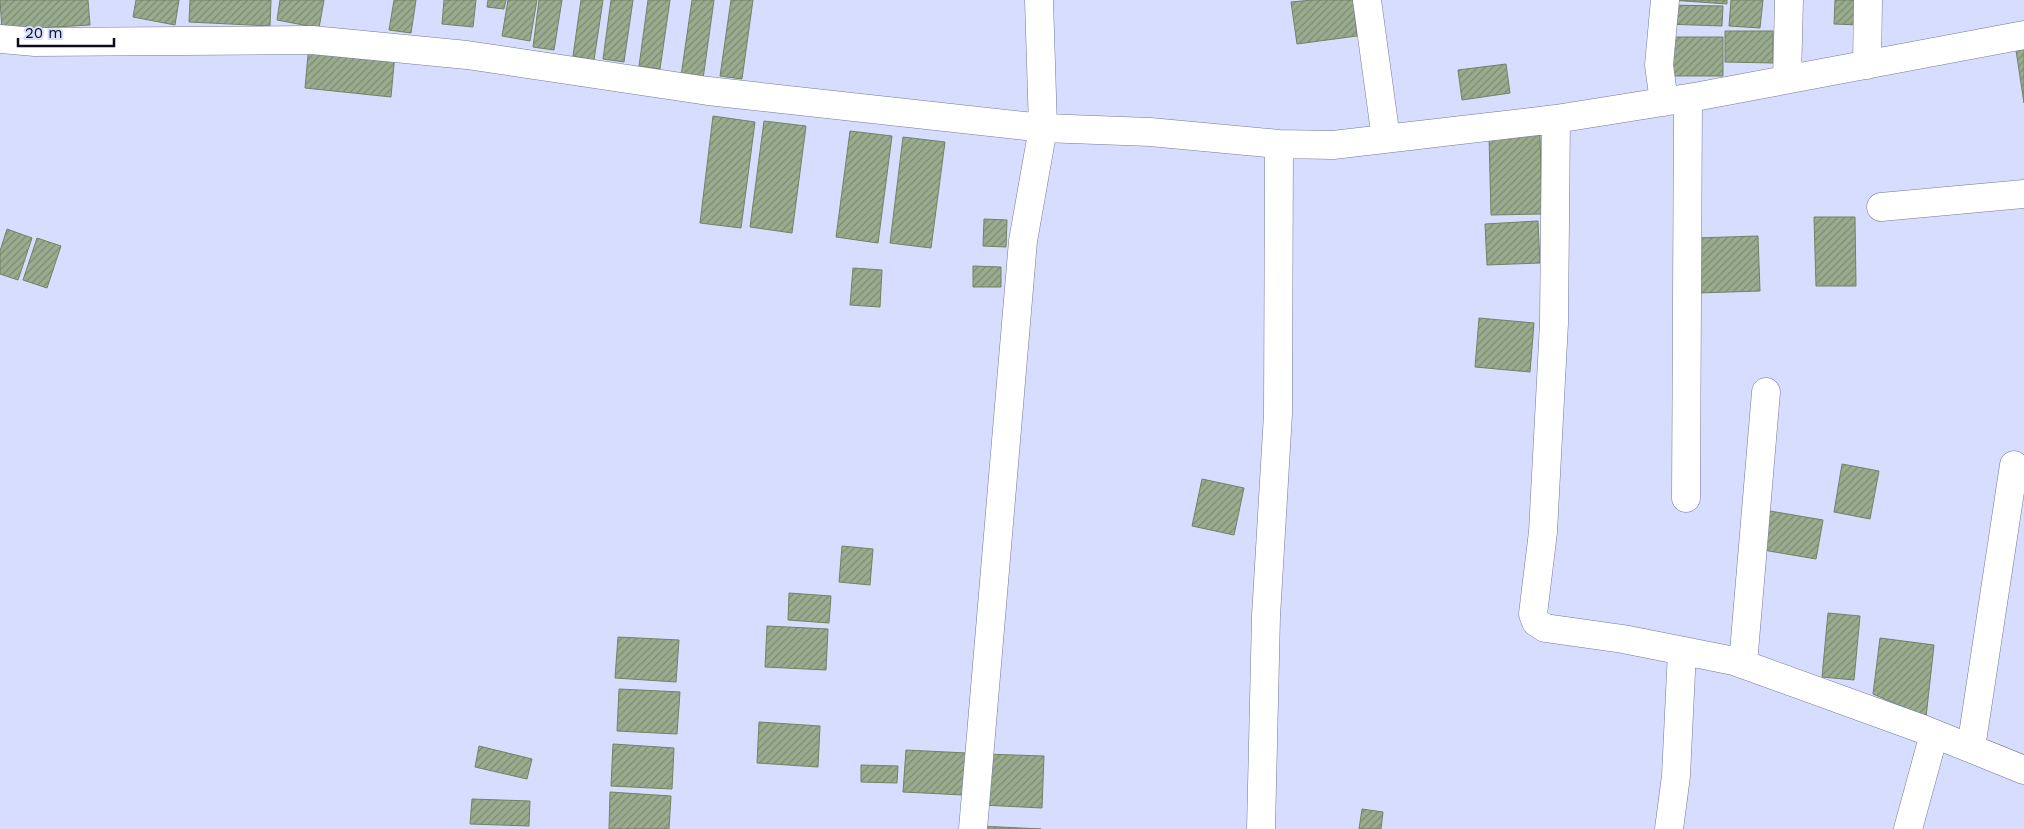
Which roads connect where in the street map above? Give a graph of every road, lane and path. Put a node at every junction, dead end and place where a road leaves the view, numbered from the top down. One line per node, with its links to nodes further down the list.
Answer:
1 (1039, 0): 12 (street)
2 (1367, 0): 13 (street)
3 (1665, 0): 10 (street)
4 (1789, 0): 9 (street)
5 (1868, 0): 8 (street)
6 (2024, 34): 8 (street)
7 (0, 39): 12 (street)
8 (1867, 65): 9 (street)
9 (1787, 79): 10 (street)
10 (1676, 100): 11 (street); 19 (street)
11 (1556, 119): 13 (street); 20 (street)
12 (1043, 128): 14 (street); 25 (street)
13 (1386, 139): 14 (street)
14 (1279, 144): 26 (street)
15 (2024, 194): 16 (street)
16 (1881, 207)
17 (1766, 392): 21 (street)
18 (2014, 466): 23 (street)
19 (1686, 498)
20 (1682, 650): 21 (street); 27 (street)
21 (1743, 664): 22 (street)
22 (1934, 734): 23 (street); 28 (street)
23 (1971, 748): 24 (street)
24 (2024, 770)
25 (973, 829)
26 (1261, 829)
27 (1669, 829)
28 (1908, 829)

